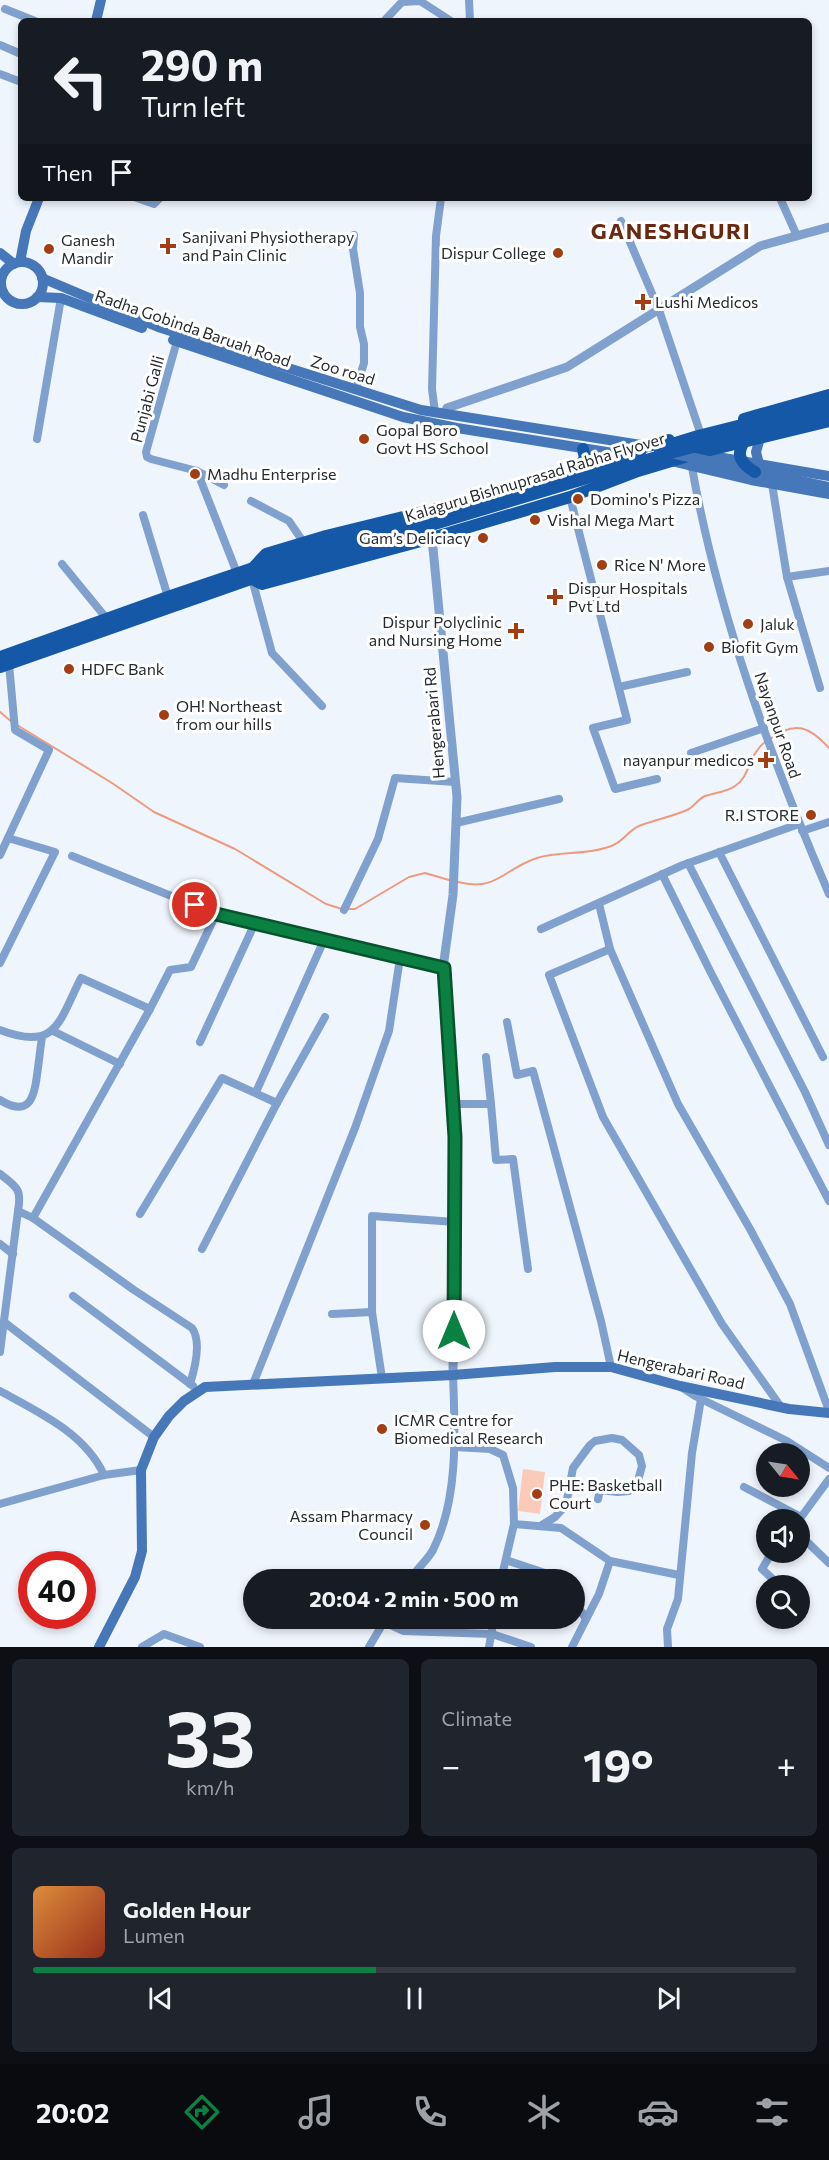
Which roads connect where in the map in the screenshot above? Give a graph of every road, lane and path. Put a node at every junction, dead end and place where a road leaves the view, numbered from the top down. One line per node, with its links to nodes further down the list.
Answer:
1 (101, 0): 5 (main road)
2 (469, 0): 8 (street)
3 (5, 9): 4 (street)
4 (28, 18)
5 (97, 18)
6 (387, 18): 7 (street)
7 (446, 18)
8 (470, 18)
9 (0, 45): 10 (street)
10 (18, 53)
11 (0, 74): 12 (street)
12 (18, 81)
13 (38, 201): 21 (main road)
14 (441, 201): 33 (street)
15 (781, 201): 19 (street)
16 (621, 222): 26 (street)
17 (829, 227): 19 (street)
18 (354, 235): 28 (street)
19 (797, 236): 26 (street)
20 (0, 253): 21 (main road)
21 (10, 264): 22 (main road); 23 (main road)
22 (42, 278): 24 (main road); 28 (main road, Zoo road)
23 (2, 292): 24 (main road)
24 (37, 297): 25 (main road, Radha Gobinda Baruah Road)
25 (61, 298): 38 (street); 40 (main road, Radha Gobinda Baruah Road)
26 (659, 310): 33 (street); 35 (street)
27 (175, 348): 46 (street, Punjabi Galli)
28 (356, 390): 33 (main road, Zoo road)
29 (829, 395): 32 (main road)
30 (829, 403): 59 (main road, Kalaguru Bishnuprasad Rabha Flyover, bridge)
31 (829, 411): 37 (main road, Kalaguru Bishnuprasad Rabha Flyover, bridge)
32 (766, 412): 35 (main road); 36 (main road)
33 (440, 413): 39 (main road, Zoo road)
34 (829, 421): 36 (main road)
35 (700, 432): 42 (main road)
36 (775, 434): 37 (main road)
37 (756, 435): 42 (main road, Kalaguru Bishnuprasad Rabha Flyover, bridge); 43 (main road); 45 (main road, bridge)
38 (37, 439)
39 (647, 446): 41 (main road); 42 (main road); 42 (main road)
40 (583, 448): 41 (main road, Radha Gobinda Baruah Road); 44 (main road)
41 (619, 454): 44 (main road); 47 (main road)
42 (668, 455): 43 (main road); 43 (main road); 45 (main road, bridge); 47 (main road); 59 (main road, Kalaguru Bishnuprasad Rabha Flyover, bridge)
43 (693, 458): 45 (main road); 49 (main road); 70 (street, Nayanpur Road)
44 (580, 466): 57 (main road)
45 (757, 468): 48 (main road); 51 (main road, bridge)
46 (197, 471): 50 (street); 61 (street)
47 (638, 471): 53 (main road)
48 (829, 476)
49 (772, 484): 52 (main road); 62 (street)
50 (224, 485)
51 (829, 487)
52 (829, 494)
53 (570, 497): 56 (main road); 67 (street)
54 (251, 501): 57 (street)
55 (143, 515): 63 (street)
56 (432, 538): 59 (main road); 73 (street, Hengerabari Rd)
57 (304, 543): 59 (main road)
58 (62, 564): 64 (street)
59 (258, 572): 61 (main road); 65 (main road); 69 (street)
60 (829, 572): 62 (street)
61 (237, 573): 63 (main road)
62 (786, 577): 68 (street)
63 (168, 597): 64 (main road)
64 (107, 619): 65 (main road)
65 (3, 663): 78 (street)
66 (687, 672): 67 (street)
67 (618, 687): 72 (street)
68 (820, 688)
69 (322, 706)
70 (765, 730): 71 (street); 77 (street, Nayanpur Road)
71 (691, 753)
72 (657, 779)
73 (455, 782): 76 (street, Hengerabari Rd); 86 (street)
74 (559, 799): 76 (street)
75 (829, 822): 77 (street)
76 (456, 823): 94 (street, Hengerabari Rd)
77 (801, 828): 79 (street); 84 (street, Nayanpur Road)
78 (8, 838): 80 (street); 93 (street)
79 (719, 852): 82 (street); 103 (street)
80 (0, 855)
81 (72, 856): 87 (street)
82 (688, 863): 83 (street); 110 (street)
83 (662, 874): 85 (street); 112 (street)
84 (829, 894)
85 (599, 904): 89 (street); 91 (street)
86 (344, 910)
87 (216, 914): 88 (street); 95 (street)
88 (255, 923): 90 (street); 101 (street)
89 (541, 929)
90 (324, 940): 92 (street); 105 (street)
91 (610, 949): 135 (street); 136 (street)
92 (400, 958): 94 (street); 130 (street)
93 (0, 963)
94 (444, 968): 108 (street)
95 (150, 1009): 99 (street); 104 (street)
96 (325, 1017): 107 (street)
97 (507, 1022): 127 (street)
98 (0, 1030): 100 (street)
99 (53, 1031): 100 (street); 104 (street)
100 (42, 1037): 106 (street)
101 (200, 1042)
102 (486, 1057): 109 (street)
103 (823, 1058)
104 (120, 1064): 115 (street)
105 (256, 1092): 107 (street); 114 (street)
106 (0, 1100)
107 (277, 1103): 118 (street)
108 (453, 1104): 109 (street); 116 (street)
109 (491, 1104): 120 (street)
110 (829, 1145)
111 (0, 1174): 113 (street)
112 (829, 1202)
113 (18, 1211): 115 (street); 119 (street)
114 (140, 1214)
115 (33, 1218): 132 (street)
116 (455, 1222): 122 (street); 128 (street)
117 (0, 1244): 119 (street)
118 (202, 1249)
119 (13, 1254): 124 (street)
120 (528, 1269)
121 (73, 1296): 132 (street)
122 (372, 1312): 123 (street); 129 (street)
123 (332, 1314)
124 (4, 1322): 125 (street); 137 (street)
125 (0, 1346): 126 (street)
126 (0, 1352)
127 (611, 1367): 128 (main road, Hengerabari Road); 131 (main road, Hengerabari Road)
128 (453, 1375): 129 (main road, Hengerabari Road); 138 (street)
129 (382, 1378): 130 (main road, Hengerabari Road)
130 (253, 1384): 132 (main road, Hengerabari Road)
131 (680, 1386): 134 (street); 135 (main road, Hengerabari Road)
132 (195, 1387): 137 (main road, Hengerabari Road)
133 (0, 1391): 141 (street)
134 (700, 1399): 139 (street); 158 (street)
135 (781, 1407): 136 (main road, Hengerabari Road)
136 (829, 1412)
137 (154, 1437): 140 (main road, Hengerabari Road)
138 (455, 1447): 148 (street); 155 (street)
139 (829, 1468)
140 (141, 1470): 141 (street); 165 (main road, Hengerabari Road)
141 (104, 1475): 145 (street)
142 (829, 1479): 147 (street)
143 (744, 1487): 146 (street)
144 (598, 1498): 149 (street)
145 (0, 1504)
146 (782, 1509)
147 (803, 1509)
148 (514, 1524): 149 (street); 151 (street)
149 (542, 1525): 152 (street)
150 (810, 1545): 154 (street)
151 (507, 1560): 156 (street); 157 (street)
152 (610, 1561): 158 (street); 160 (street)
153 (766, 1563): 159 (street)
154 (829, 1563)
155 (418, 1569)
156 (504, 1569)
157 (531, 1569)
158 (679, 1575): 172 (street)
159 (768, 1575)
160 (586, 1619): 171 (street)
161 (380, 1629): 168 (street)
162 (401, 1629): 164 (street)
163 (493, 1629): 164 (street)
164 (492, 1634): 169 (street); 170 (street)
165 (99, 1647)
166 (142, 1647): 167 (street)
167 (201, 1647)
168 (369, 1647)
169 (489, 1647)
170 (531, 1647)
171 (572, 1647)
172 (668, 1647)

